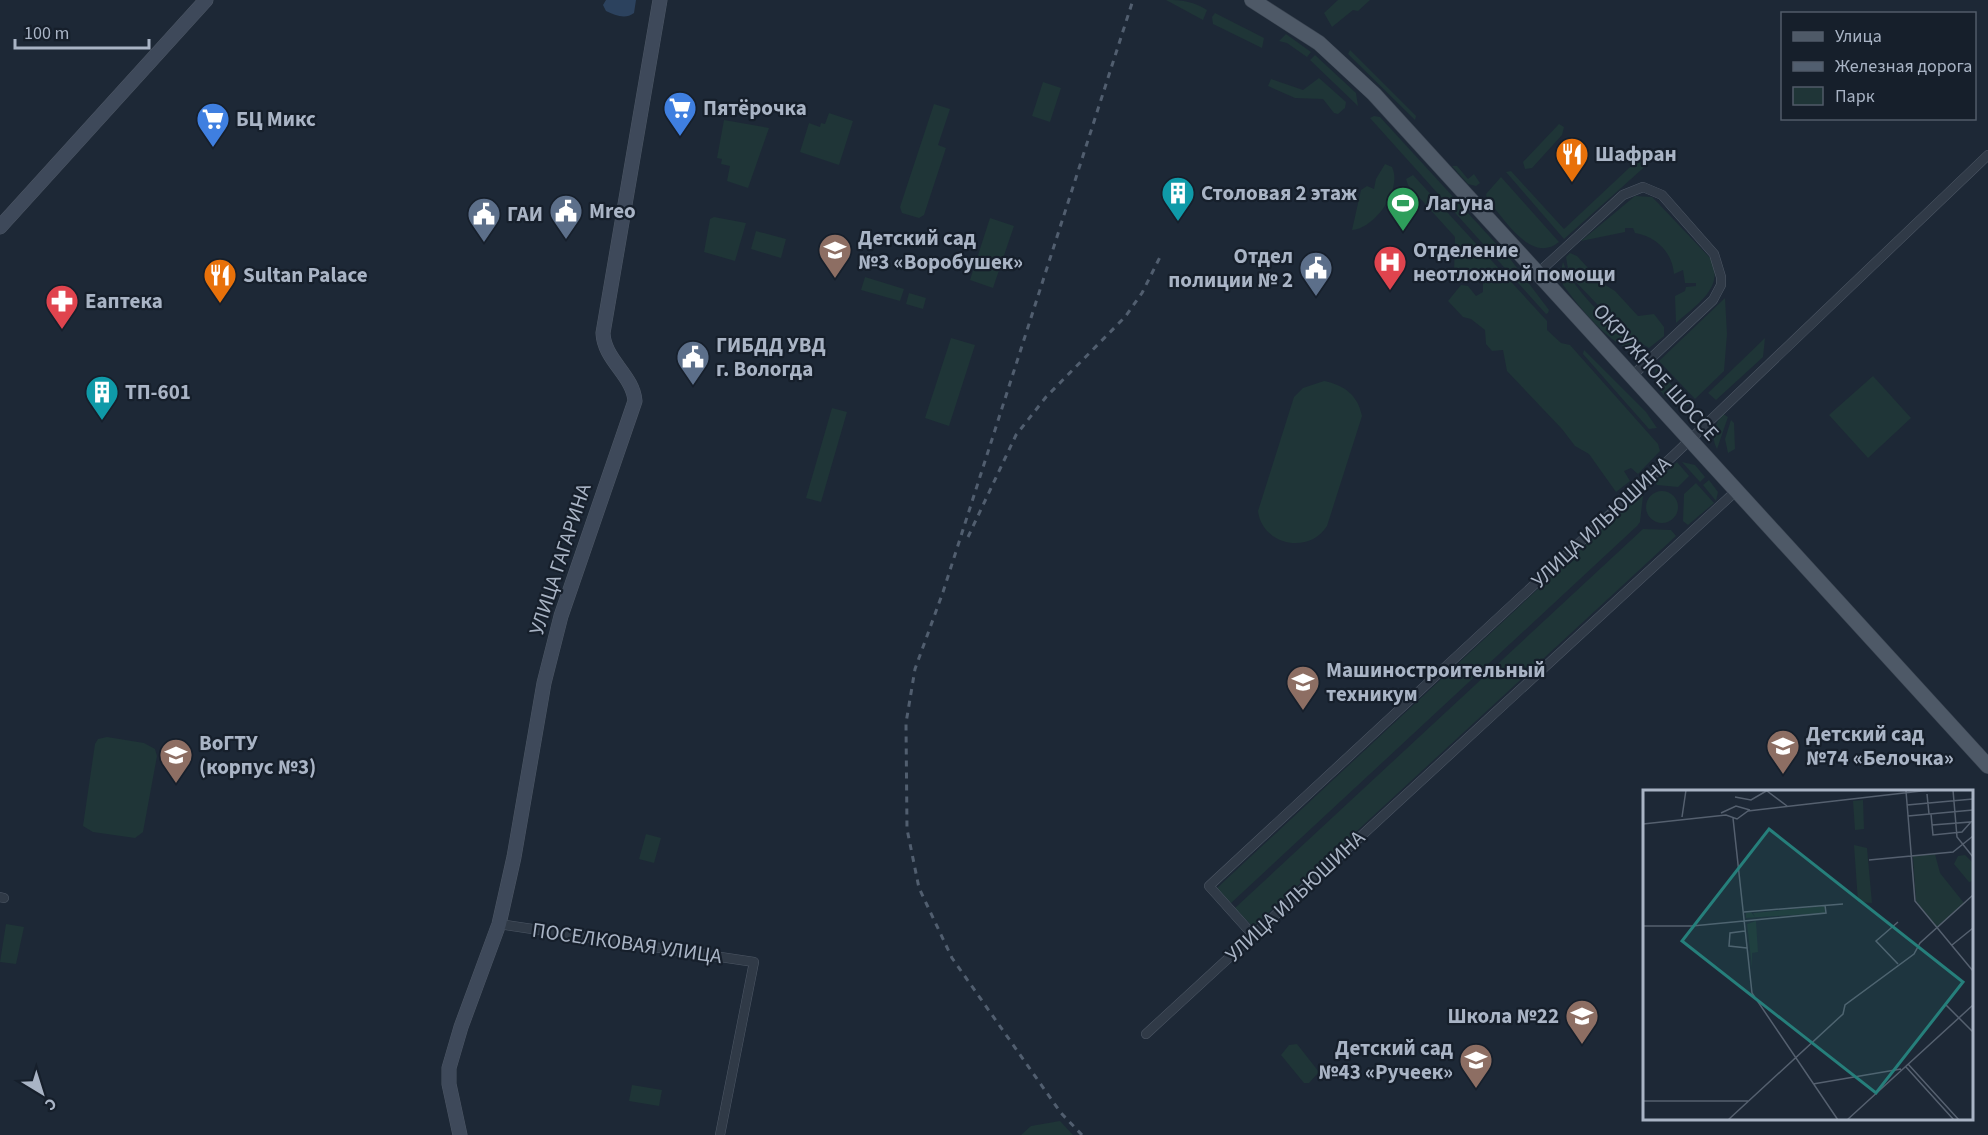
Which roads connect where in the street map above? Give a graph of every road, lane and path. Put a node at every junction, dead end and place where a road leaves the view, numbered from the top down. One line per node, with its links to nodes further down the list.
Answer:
1 (206, 0): 5 (street)
2 (660, 0): 11 (street, УЛИЦА ГАГАРИНА)
3 (1252, 0): 6 (main road, ОКРУЖНОЕ ШОССЕ)
4 (1988, 154): 8 (street, УЛИЦА ИЛЬЮШИНА)
5 (1, 225)
6 (1538, 273): 7 (main road, ОКРУЖНОЕ ШОССЕ); 7 (street)
7 (1632, 376): 8 (main road, ОКРУЖНОЕ ШОССЕ)
8 (1689, 440): 9 (main road, ОКРУЖНОЕ ШОССЕ); 12 (street, УЛИЦА ИЛЬЮШИНА)
9 (1736, 491): 10 (main road, ОКРУЖНОЕ ШОССЕ); 12 (street, УЛИЦА ИЛЬЮШИНА)
10 (1988, 766)
11 (499, 924): 14 (street, УЛИЦА ГАГАРИНА); 15 (street, ПОСЕЛКОВАЯ УЛИЦА)
12 (1252, 934): 13 (street, УЛИЦА ИЛЬЮШИНА)
13 (1146, 1034)
14 (460, 1135)
15 (720, 1135)

